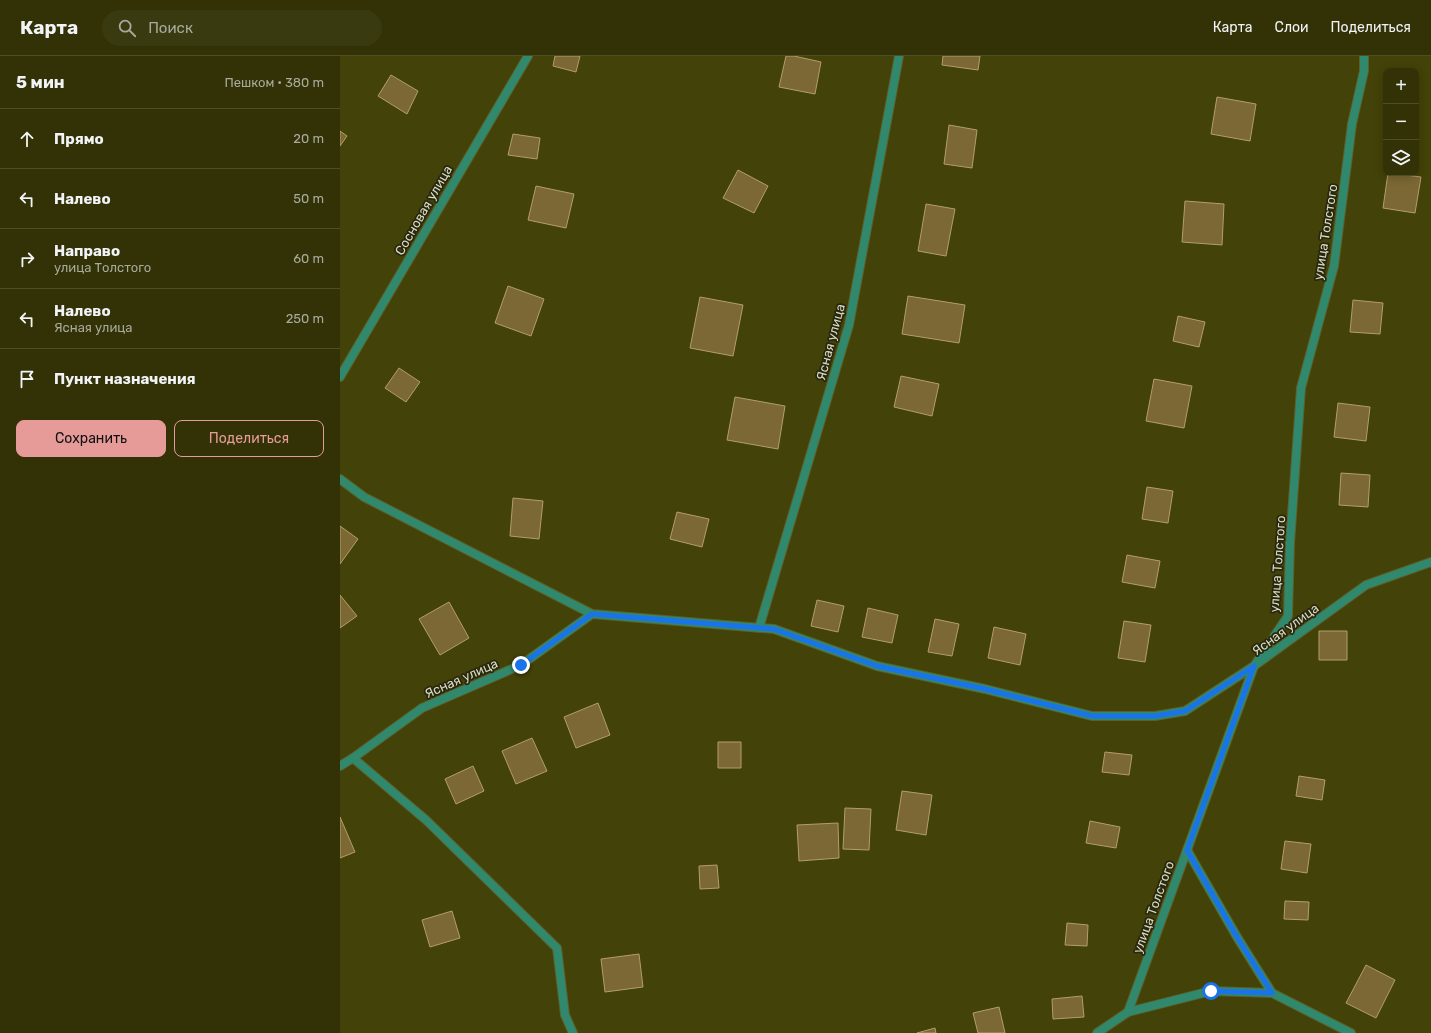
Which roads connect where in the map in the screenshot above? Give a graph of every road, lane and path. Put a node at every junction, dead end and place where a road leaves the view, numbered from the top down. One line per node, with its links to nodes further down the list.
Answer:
1 (528, 56): 4 (street, Сосновая улица)
2 (899, 56): 8 (street, Ясная улица)
3 (1364, 56): 9 (street, улица Толстого)
4 (340, 377)
5 (340, 479): 7 (street)
6 (1431, 562): 9 (street, Ясная улица)
7 (592, 614): 8 (street, Ясная улица); 10 (street, Ясная улица)
8 (759, 628): 9 (street, Ясная улица)
9 (1254, 666): 12 (street, улица Толстого)
10 (353, 758): 11 (street, Ясная улица); 15 (street)
11 (340, 766)
12 (1187, 850): 13 (street); 14 (street, улица Толстого)
13 (1272, 993): 14 (street); 17 (street)
14 (1128, 1012): 16 (street)
15 (573, 1033)
16 (1097, 1033)
17 (1351, 1033)

